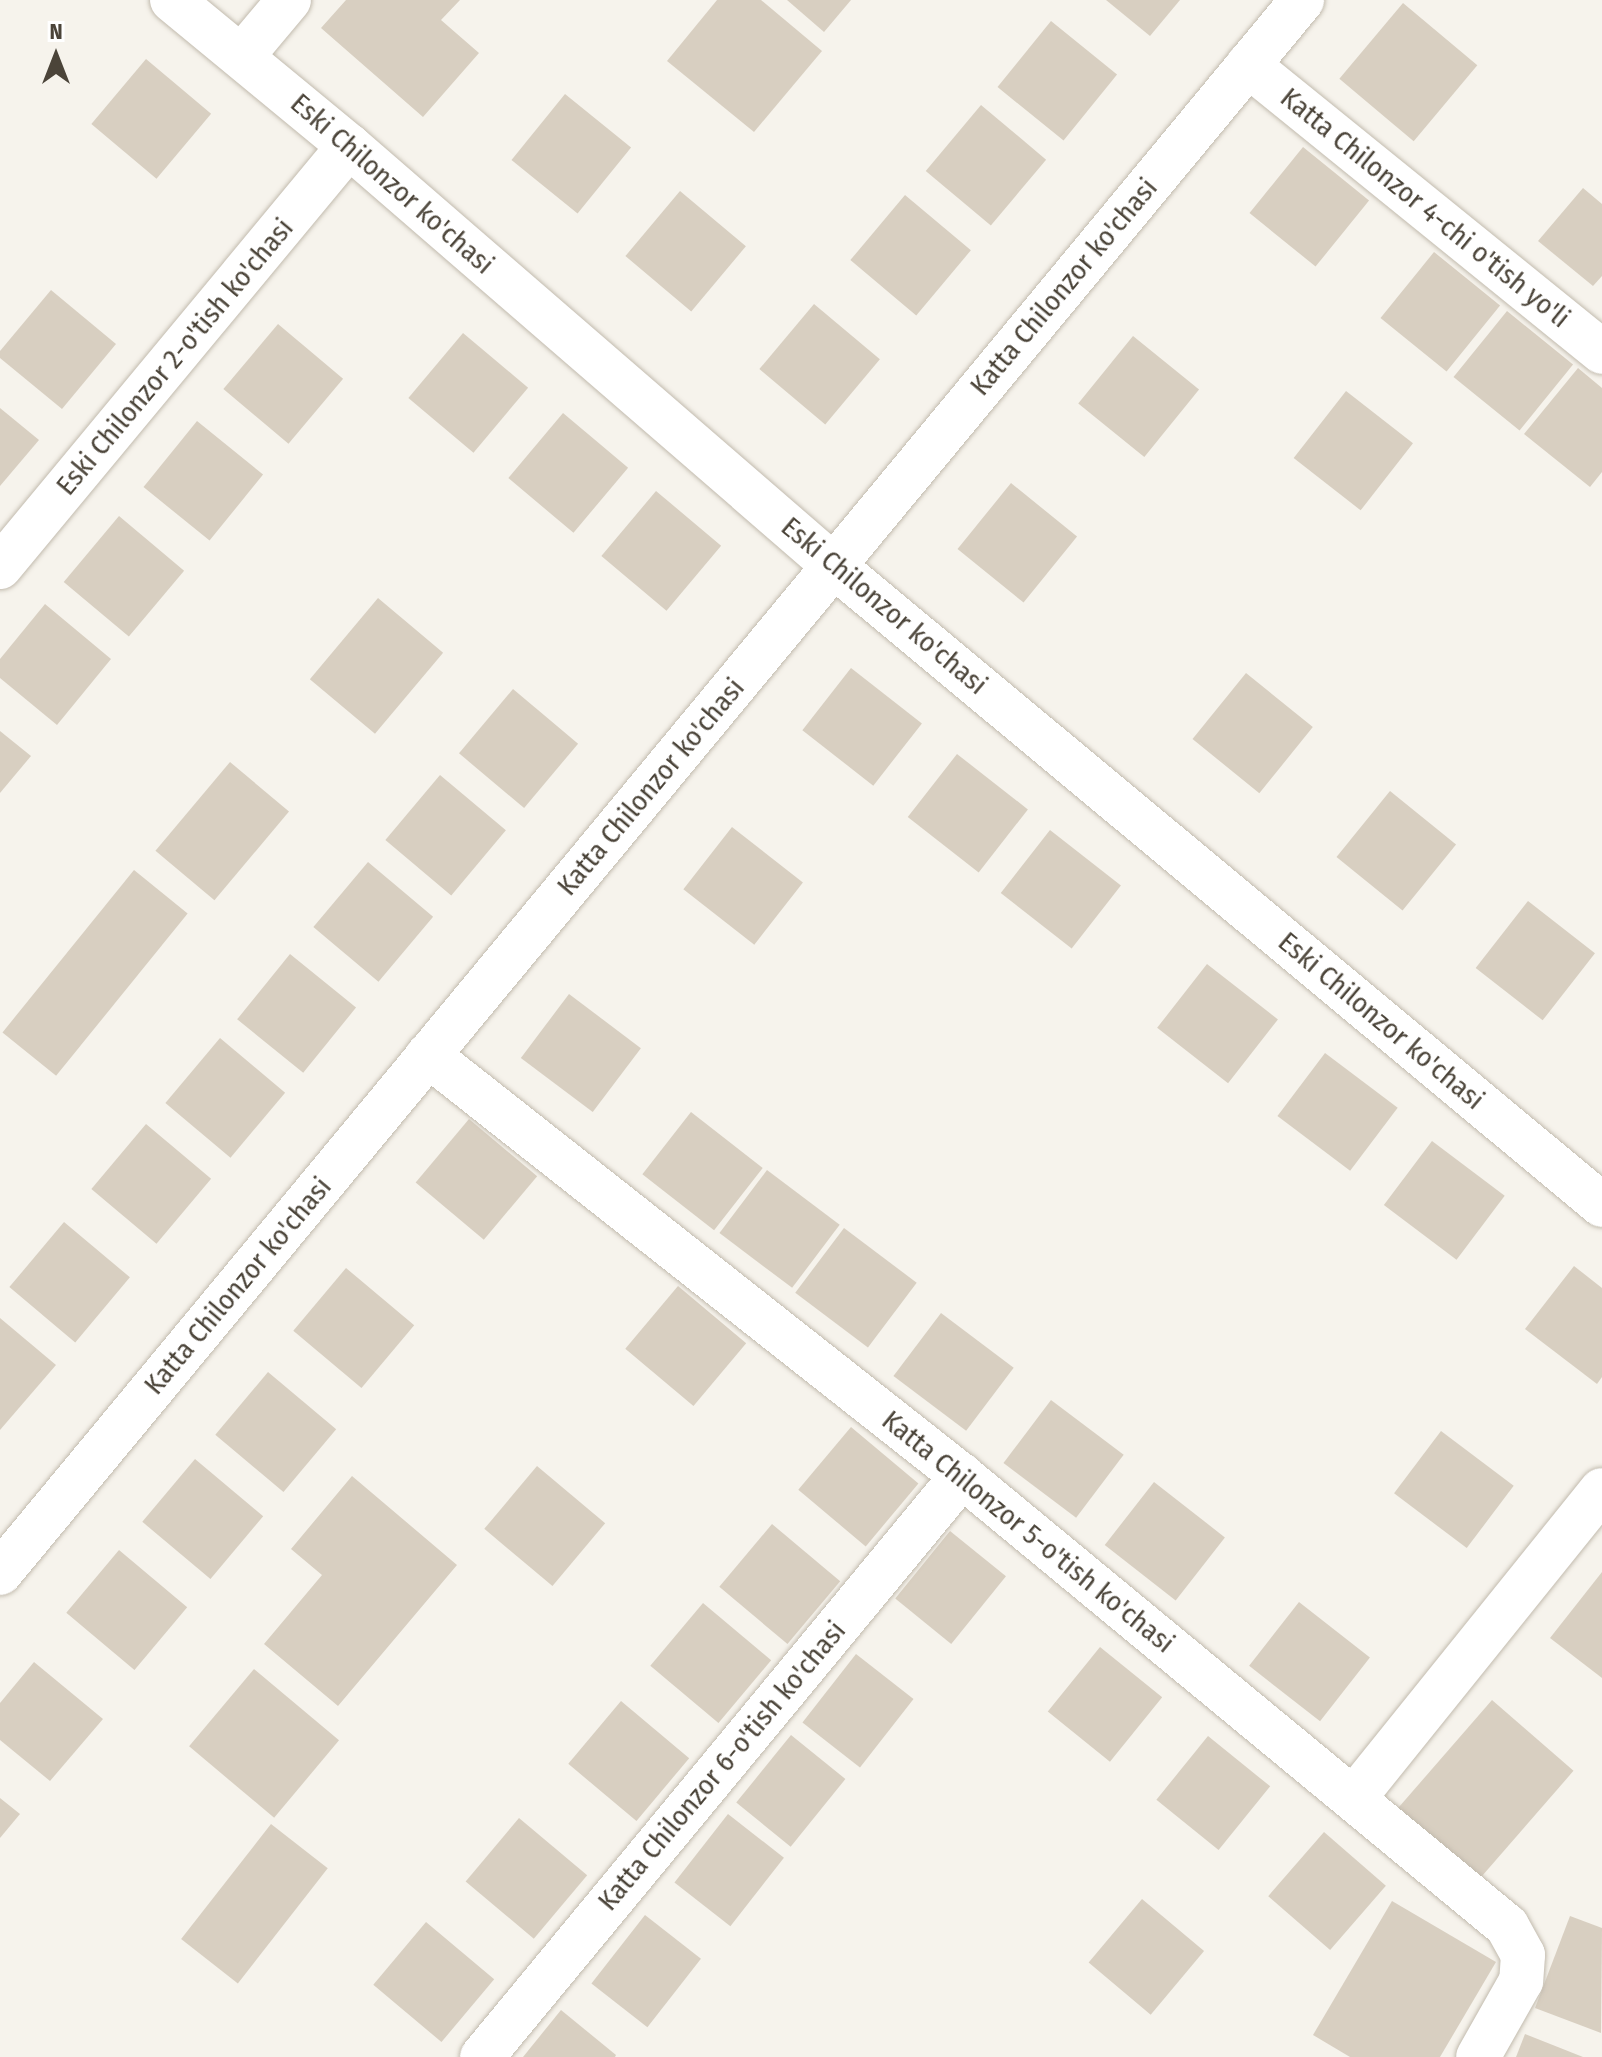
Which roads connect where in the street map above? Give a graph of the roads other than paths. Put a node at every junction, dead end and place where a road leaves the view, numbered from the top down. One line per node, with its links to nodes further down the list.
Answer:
1 (172, 0): 4 (street, Eski Chilonzor ko'chasi)
2 (289, 0): 4 (street)
3 (1302, 0): 5 (street, Katta Chilonzor ko'chasi)
4 (242, 56): 6 (street, Eski Chilonzor ko'chasi)
5 (1248, 65): 7 (street, Katta Chilonzor 4-chi o'tish yo'li); 8 (street, Katta Chilonzor ko'chasi)
6 (349, 146): 8 (street, Eski Chilonzor ko'chasi); 9 (street, Eski Chilonzor 2-o'tish ko'chasi)
7 (1602, 352)
8 (834, 566): 10 (street, Katta Chilonzor ko'chasi); 11 (street, Eski Chilonzor ko'chasi)
9 (0, 567)
10 (428, 1055): 12 (street, Katta Chilonzor 5-o'tish ko'chasi); 14 (street, Katta Chilonzor ko'chasi)
11 (1602, 1205)
12 (962, 1476): 15 (street, Katta Chilonzor 5-o'tish ko'chasi); 16 (street, Katta Chilonzor 6-o'tish ko'chasi)
13 (1602, 1490): 15 (street)
14 (0, 1573)
15 (1354, 1798): 17 (street, Katta Chilonzor 5-o'tish ko'chasi)
16 (482, 2057)
17 (1478, 2057)

